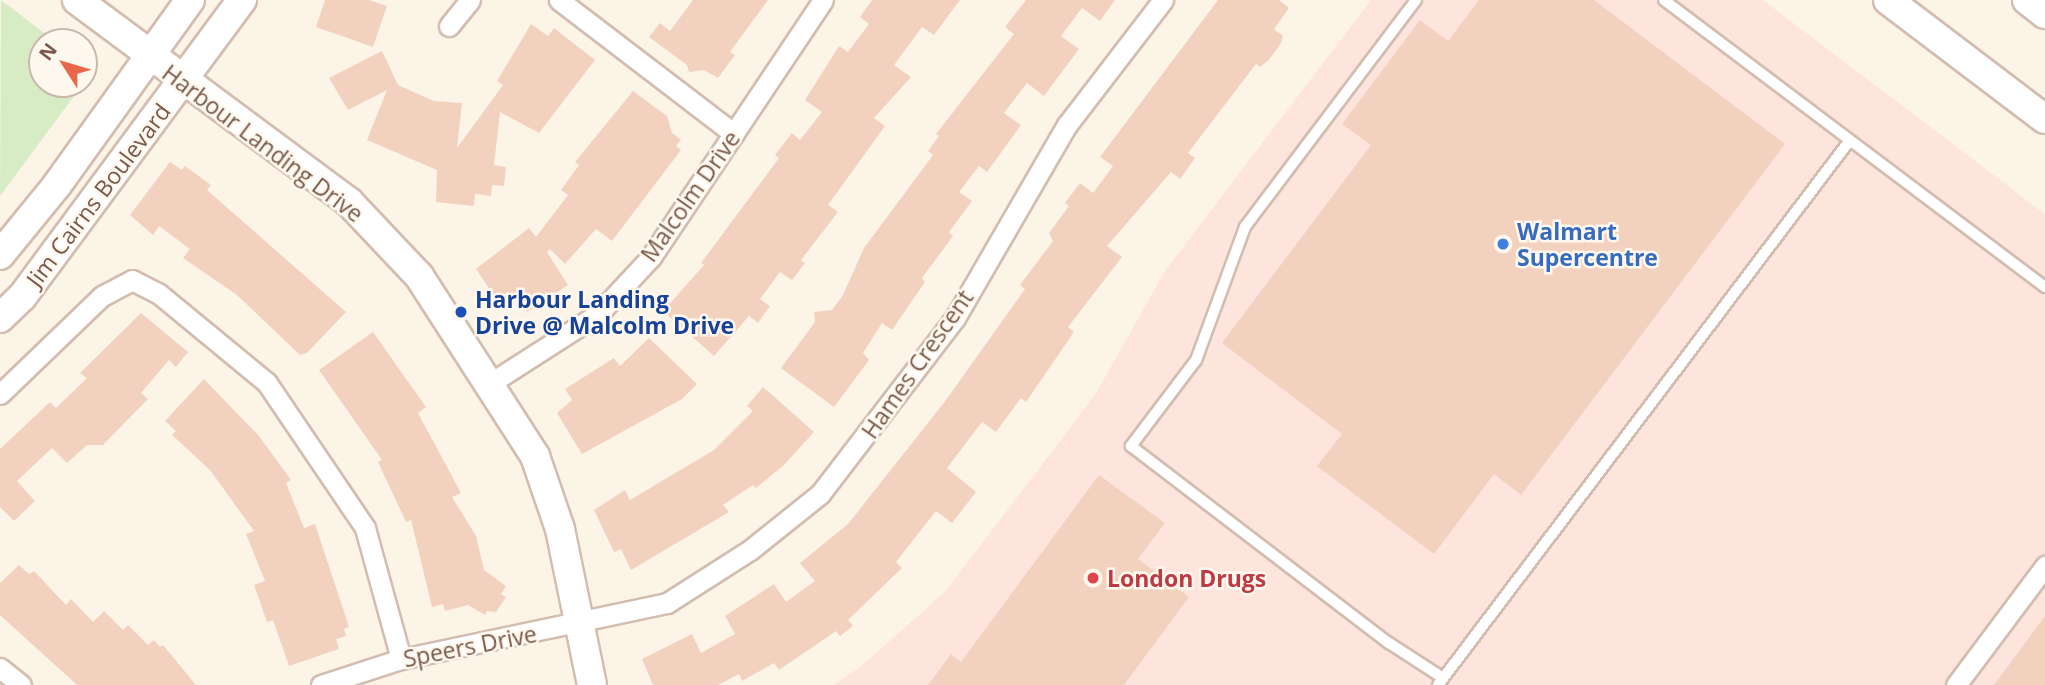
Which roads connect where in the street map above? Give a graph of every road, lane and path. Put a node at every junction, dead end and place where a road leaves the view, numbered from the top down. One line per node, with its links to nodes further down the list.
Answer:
1 (76, 0): 15 (street, Harbour Landing Drive)
2 (191, 0): 15 (street, Jim Cairns Boulevard)
3 (242, 0): 16 (street, Jim Cairns Boulevard)
4 (470, 0): 13 (street)
5 (559, 0): 19 (street)
6 (823, 0): 19 (street, Malcolm Drive)
7 (1163, 0): 27 (street, Hames Crescent)
8 (1416, 0): 30 (lane)
9 (1664, 0): 20 (lane)
10 (1888, 0): 14 (street)
11 (2027, 0): 12 (street)
12 (2045, 14)
13 (449, 26)
14 (1953, 49): 17 (street); 18 (street)
15 (149, 57): 16 (street, Harbour Landing Drive); 21 (street, Jim Cairns Boulevard)
16 (184, 80): 23 (street, Jim Cairns Boulevard); 24 (street, Harbour Landing Drive)
17 (2045, 110)
18 (2045, 119)
19 (734, 134): 24 (street, Malcolm Drive)
20 (1850, 140): 22 (lane); 30 (lane)
21 (0, 255)
22 (2045, 287)
23 (0, 318)
24 (489, 384): 27 (street, Harbour Landing Drive)
25 (0, 394): 28 (street)
26 (2045, 566): 34 (street)
27 (580, 624): 28 (street, Speers Drive); 33 (street, Harbour Landing Drive)
28 (401, 659): 32 (street, Speers Drive)
29 (0, 668): 31 (street)
30 (1441, 681)
31 (21, 685)
32 (321, 685)
33 (592, 685)
34 (1956, 685)

